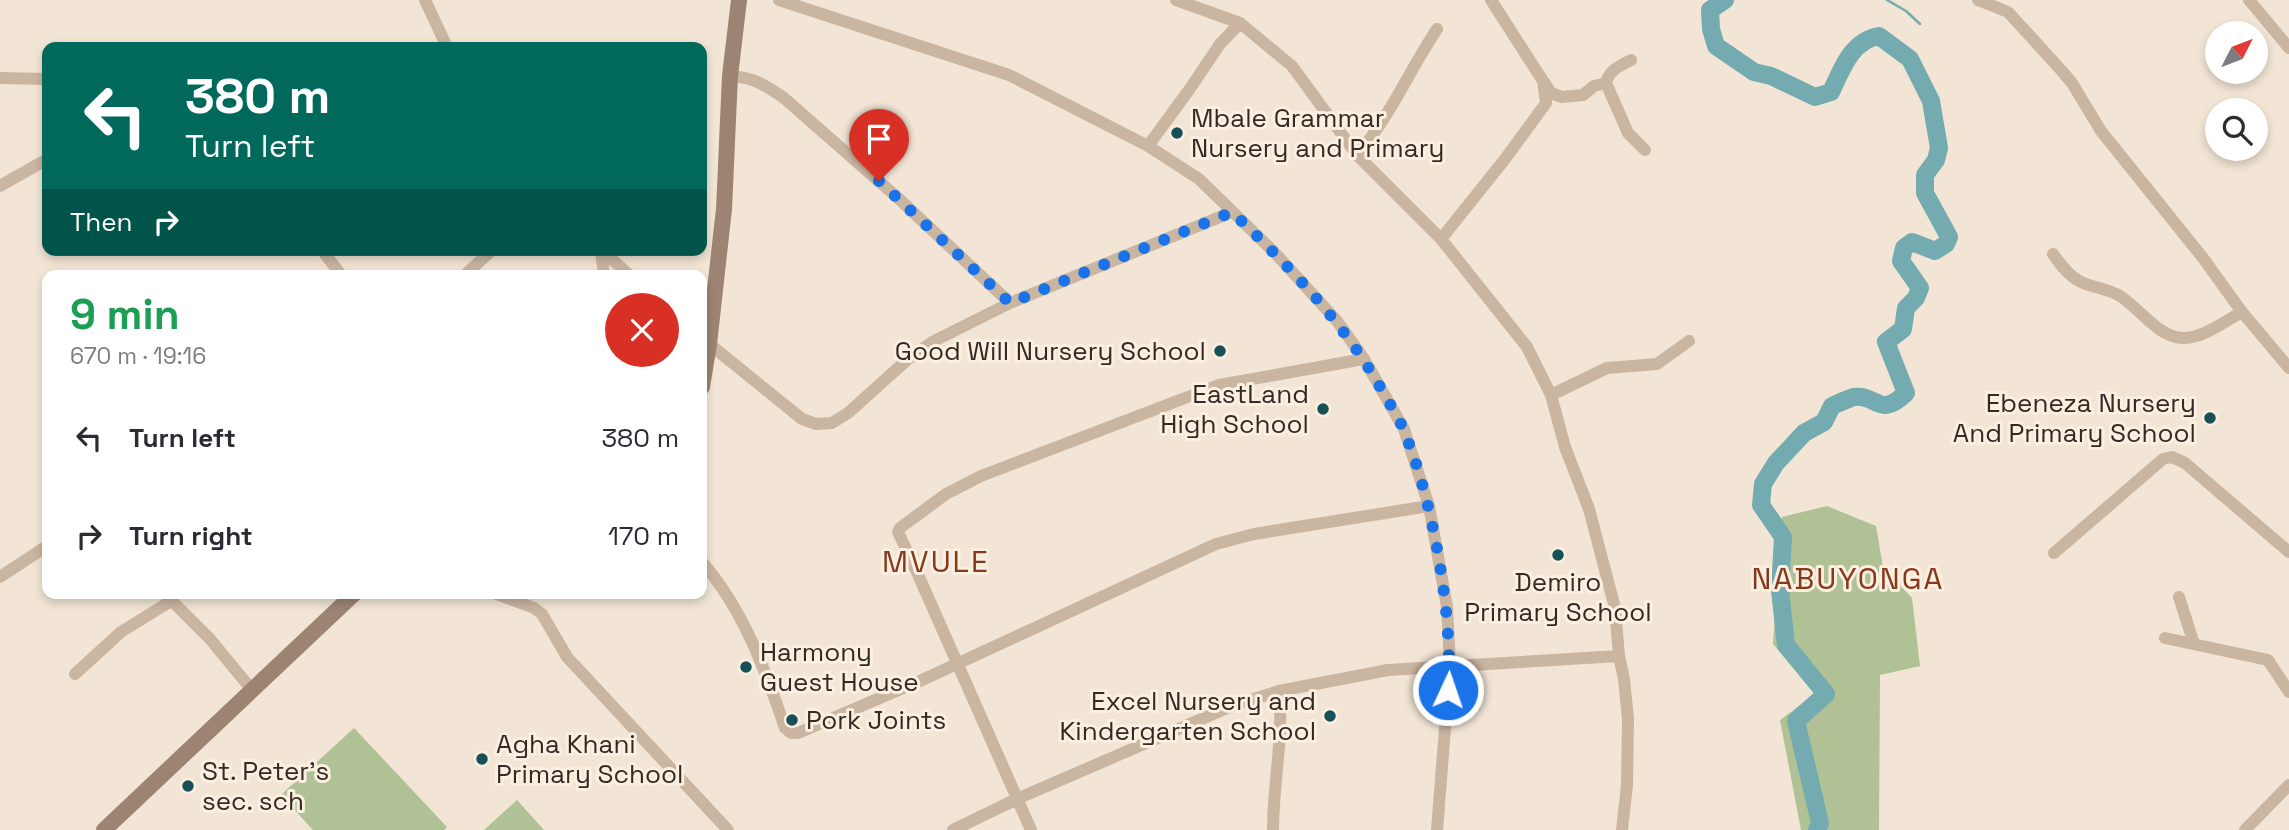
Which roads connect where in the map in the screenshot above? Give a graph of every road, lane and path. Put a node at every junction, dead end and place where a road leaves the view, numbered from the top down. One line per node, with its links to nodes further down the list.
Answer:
1 (425, 0): 10 (street)
2 (739, 0): 13 (street)
3 (779, 0): 18 (street)
4 (1176, 0): 8 (street)
5 (1491, 0): 16 (street)
6 (1978, 0): 35 (street)
7 (2258, 2): 11 (street)
8 (1240, 23): 18 (street); 20 (street)
9 (1437, 29): 20 (street)
10 (445, 42)
11 (2289, 48)
12 (1631, 60): 17 (street)
13 (730, 76): 34 (street); 36 (street)
14 (0, 78): 15 (street)
15 (42, 79)
16 (1543, 81): 17 (street); 24 (street)
17 (1606, 83): 19 (street)
18 (1148, 146): 23 (street)
19 (1645, 150)
20 (1357, 155): 24 (street)
21 (42, 162): 22 (street)
22 (0, 186)
23 (1232, 212): 34 (street); 39 (street)
24 (1441, 239): 41 (street)
25 (2053, 254): 35 (street)
26 (327, 256): 31 (street)
27 (476, 256): 30 (street)
28 (486, 256): 30 (street)
29 (608, 256): 33 (street)
30 (481, 261): 32 (street)
31 (337, 270)
32 (471, 270)
33 (624, 270)
34 (1010, 303): 38 (street)
35 (2242, 312): 40 (street)
36 (707, 334)
37 (1689, 341): 41 (street)
38 (707, 342)
39 (1364, 359): 42 (street); 56 (street)
40 (2289, 368)
41 (1551, 395): 55 (street)
42 (1429, 506): 56 (street); 57 (street)
43 (42, 549): 47 (street)
44 (2289, 552): 45 (street)
45 (2054, 553)
46 (707, 568): 56 (street)
47 (0, 577)
48 (2179, 597): 54 (street)
49 (165, 599): 58 (street)
50 (170, 599): 59 (street)
51 (346, 599): 59 (street)
52 (510, 599): 65 (street)
53 (2165, 638): 54 (street)
54 (2194, 644): 61 (street)
55 (1619, 656): 57 (street); 70 (street)
56 (958, 664): 63 (street)
57 (1450, 665): 60 (street); 69 (street)
58 (75, 674)
59 (252, 690): 64 (street)
60 (1279, 691): 63 (street); 68 (street)
61 (2289, 692)
62 (2289, 785): 71 (street)
63 (1018, 798): 66 (street); 67 (street)
64 (104, 830)
65 (728, 830)
66 (953, 830)
67 (1031, 830)
68 (1273, 830)
69 (1437, 830)
70 (1622, 830)
71 (2245, 830)

